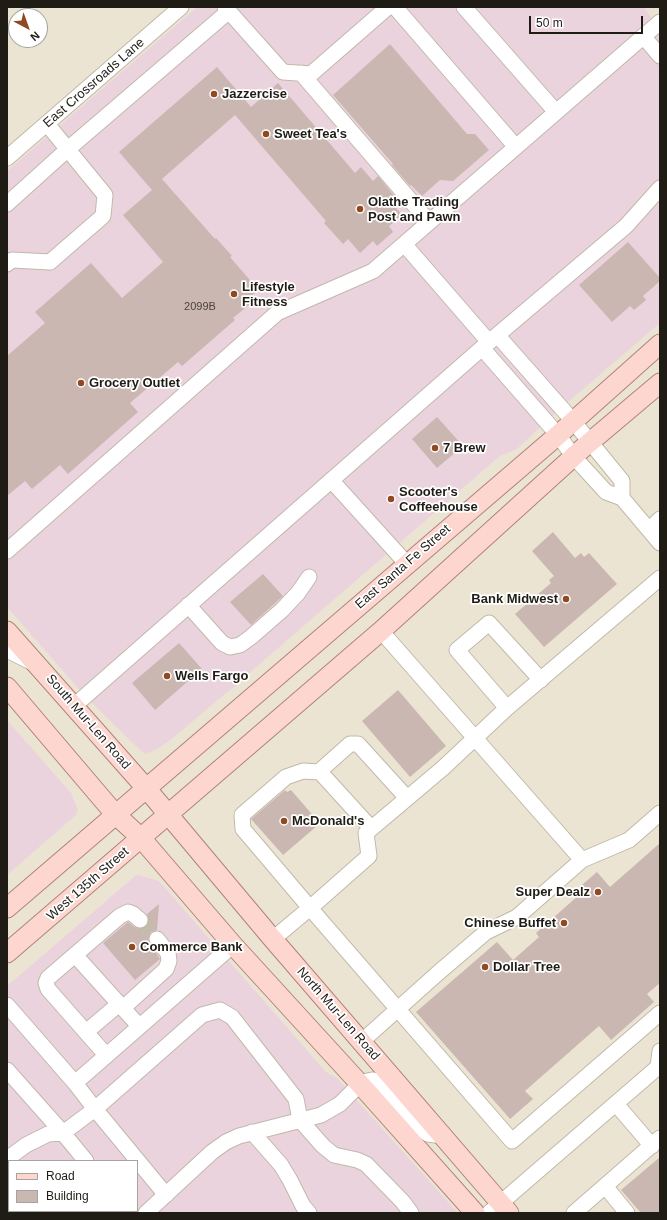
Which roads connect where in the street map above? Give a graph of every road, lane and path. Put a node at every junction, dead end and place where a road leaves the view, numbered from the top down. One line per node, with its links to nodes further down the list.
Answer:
1 (181, 7): 11 (street, East Crossroads Lane)
2 (388, 7): 9 (street)
3 (395, 7): 12 (street)
4 (464, 7): 10 (street)
5 (227, 9): 9 (street); 13 (street)
6 (660, 22): 7 (street)
7 (643, 36): 8 (street); 10 (street)
8 (660, 56)
9 (300, 73): 17 (street)
10 (556, 112): 12 (street)
11 (47, 124): 13 (street); 14 (street, East Crossroads Lane)
12 (516, 147): 17 (street)
13 (68, 149): 16 (street); 19 (street)
14 (7, 158)
15 (660, 190): 20 (street)
16 (7, 204)
17 (429, 222): 18 (street)
18 (404, 244): 20 (street); 32 (street)
19 (7, 264)
20 (490, 342): 23 (street); 24 (street); 27 (street)
21 (660, 344): 23 (main road, East Santa Fe Street)
22 (660, 383): 25 (main road)
23 (574, 421): 24 (main road, East Santa Fe Street); 25 (street)
24 (558, 436): 26 (street); 33 (main road, East Santa Fe Street)
25 (591, 442): 26 (main road); 28 (street)
26 (574, 457): 28 (street); 38 (main road)
27 (332, 480): 33 (street); 36 (street)
28 (622, 498): 30 (street)
29 (660, 519): 30 (street)
30 (649, 530): 31 (street)
31 (660, 543)
32 (7, 551)
33 (407, 564): 47 (main road, East Santa Fe Street)
34 (309, 577): 36 (street)
35 (660, 578): 41 (street)
36 (188, 605): 43 (street)
37 (7, 630): 40 (main road, South Mur-Len Road)
38 (381, 631): 45 (street); 51 (main road)
39 (7, 650): 40 (street)
40 (37, 665): 43 (main road, South Mur-Len Road)
41 (541, 680): 44 (street); 44 (street)
42 (7, 687): 50 (main road)
43 (74, 706): 47 (main road, South Mur-Len Road)
44 (507, 708): 45 (street)
45 (475, 739): 48 (street); 54 (street)
46 (320, 772): 48 (street); 52 (street); 56 (street)
47 (146, 788): 50 (main road); 51 (main road, South Mur-Len Road)
48 (407, 798): 52 (street)
49 (660, 813): 54 (street)
50 (115, 814): 53 (main road); 55 (main road)
51 (168, 814): 53 (main road, West 135th Street); 59 (main road, North Mur-Len Road)
52 (371, 828): 56 (street)
53 (140, 838): 60 (main road); 61 (main road, West 135th Street)
54 (582, 860): 65 (street)
55 (7, 908)
56 (310, 908): 59 (street); 65 (street)
57 (140, 920): 62 (street)
58 (157, 939): 64 (street)
59 (272, 939): 69 (main road, North Mur-Len Road)
60 (233, 945): 67 (street); 74 (main road)
61 (7, 953)
62 (75, 955): 64 (street); 68 (street)
63 (7, 1005): 73 (street)
64 (121, 1006): 67 (street); 68 (street)
65 (398, 1010): 66 (street); 69 (street)
66 (660, 1013)
67 (139, 1026): 71 (street)
68 (86, 1032): 71 (street)
69 (361, 1042): 80 (main road, North Mur-Len Road)
70 (660, 1051): 75 (street)
71 (106, 1055): 73 (street)
72 (7, 1070): 79 (street)
73 (75, 1083): 76 (street)
74 (360, 1084): 77 (street); 80 (street); 92 (main road)
75 (616, 1104): 81 (street); 88 (street)
76 (94, 1109): 77 (street); 79 (street); 84 (street)
77 (300, 1120): 78 (street); 91 (street)
78 (252, 1132): 87 (street); 90 (street)
79 (63, 1133): 82 (street); 83 (street)
80 (443, 1136): 88 (main road, North Mur-Len Road)
81 (656, 1142): 86 (street)
82 (7, 1159)
83 (85, 1160)
84 (137, 1160)
85 (138, 1162): 87 (street)
86 (604, 1186): 93 (street); 94 (street)
87 (166, 1195): 89 (street)
88 (500, 1210)
89 (146, 1213)
90 (309, 1213)
91 (411, 1213)
92 (475, 1213)
93 (574, 1213)
94 (627, 1213)

